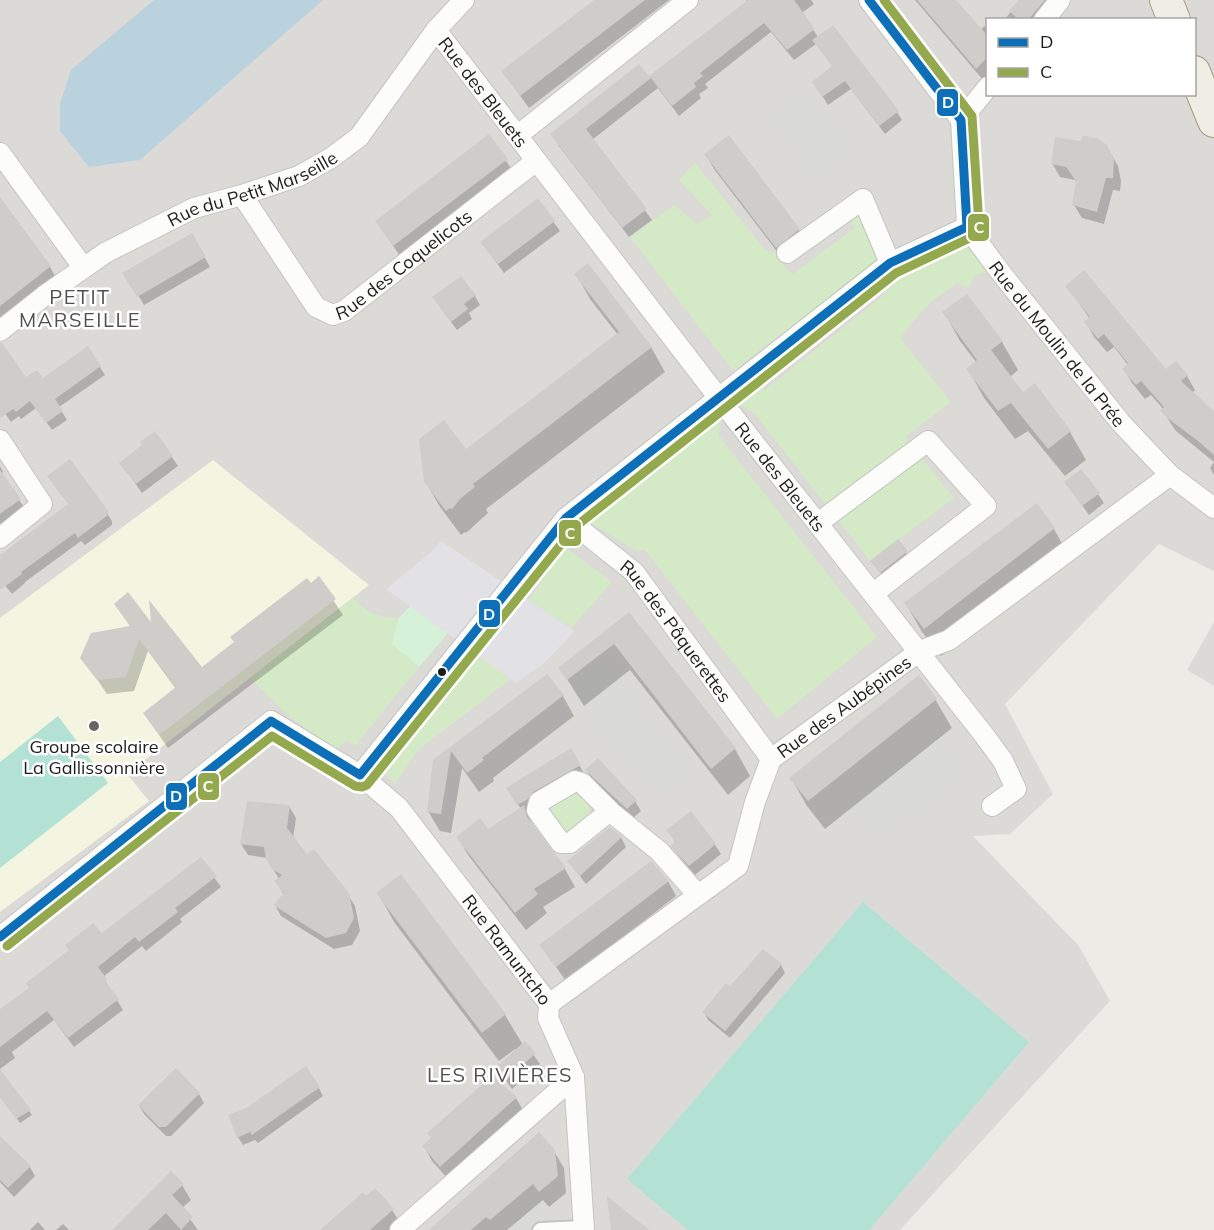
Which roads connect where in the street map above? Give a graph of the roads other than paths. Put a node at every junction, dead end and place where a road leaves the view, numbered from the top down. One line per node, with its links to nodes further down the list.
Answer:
1 (464, 0): 8 (street, Rue du Petit Marseille)
2 (688, 0): 13 (street)
3 (869, 0): 11 (street)
4 (1060, 0): 6 (street)
5 (1166, 0): 7 (main road)
6 (1046, 18)
7 (1173, 18)
8 (436, 30): 13 (street, Rue des Bleuets); 16 (street, Rue du Petit Marseille)
9 (1196, 77): 12 (main road)
10 (986, 88): 11 (street)
11 (961, 120): 17 (street)
12 (1214, 121)
13 (517, 136): 15 (street, Rue des Bleuets)
14 (0, 153): 20 (street)
15 (536, 161): 16 (street, Rue des Coquelicots); 22 (street, Rue des Bleuets)
16 (242, 195): 20 (street, Rue du Petit Marseille)
17 (967, 227): 19 (street); 24 (street, Rue du Moulin de la Prée)
18 (788, 253): 19 (street)
19 (890, 263): 22 (street)
20 (83, 267): 21 (street, Rue du Petit Marseille)
21 (0, 332)
22 (718, 397): 26 (street); 27 (street, Rue des Bleuets)
23 (0, 440): 28 (street)
24 (1170, 475): 25 (street, Rue du Moulin de la Prée); 30 (street, Rue des Aubépines)
25 (1214, 508)
26 (566, 518): 31 (street, Rue des Pâquerettes); 32 (street)
27 (818, 524): 29 (street, Rue des Bleuets); 29 (street)
28 (0, 538)
29 (874, 593): 30 (street, Rue des Bleuets)
30 (920, 651): 31 (street, Rue des Aubépines); 33 (street, Rue des Bleuets)
31 (771, 759): 35 (street, Rue des Aubépines)
32 (360, 775): 36 (street, Rue Ramuntcho); 37 (street, Rue Ramuntcho)
33 (992, 806)
34 (610, 811): 35 (street)
35 (698, 895): 37 (street, Rue des Aubépines)
36 (0, 938)
37 (549, 1004): 38 (street, Rue Ramuntcho)
38 (574, 1077): 39 (street, Rue Ramuntcho); 40 (street)
39 (584, 1228): 41 (lane)
40 (400, 1230)
41 (538, 1230)

